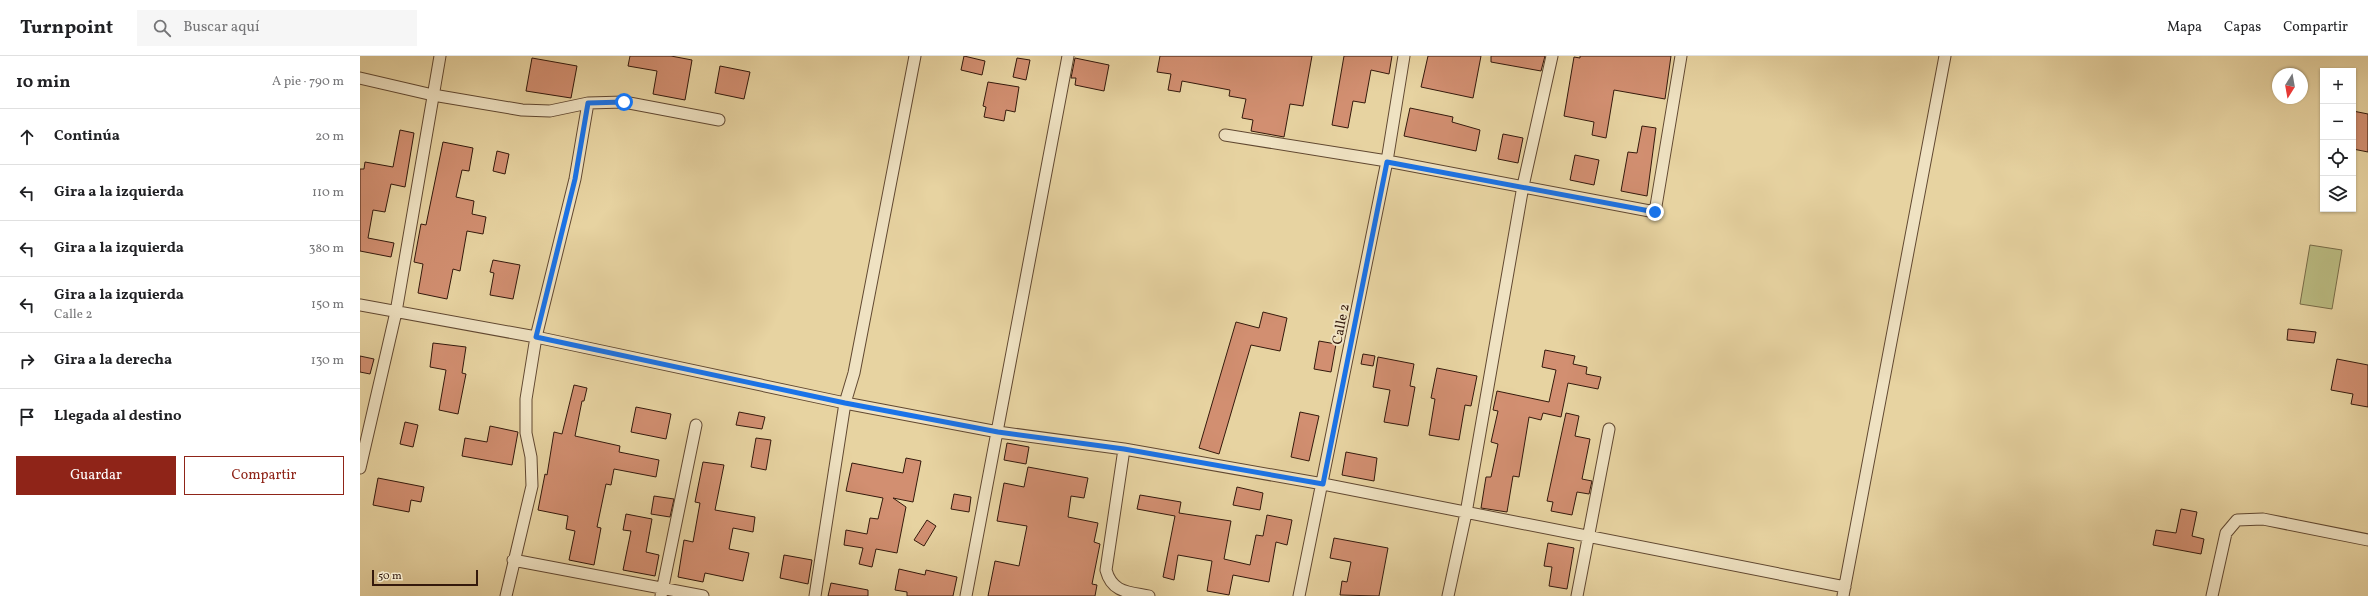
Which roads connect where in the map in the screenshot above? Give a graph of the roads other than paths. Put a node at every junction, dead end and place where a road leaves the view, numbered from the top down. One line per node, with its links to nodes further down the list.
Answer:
1 (440, 56): 9 (street)
2 (914, 56): 18 (street)
3 (1068, 56): 21 (street)
4 (1404, 56): 13 (street, Calle 2)
5 (1552, 56): 14 (street)
6 (1681, 56): 14 (street)
7 (1945, 56): 29 (street)
8 (360, 78): 9 (street)
9 (433, 95): 10 (street); 16 (street)
10 (588, 103): 11 (street); 17 (street)
11 (720, 120)
12 (1225, 135): 13 (street)
13 (1387, 162): 14 (street); 24 (street, Calle 2)
14 (1523, 186): 25 (street)
15 (360, 305): 16 (street)
16 (396, 312): 17 (street); 23 (street)
17 (536, 337): 18 (street); 28 (street)
18 (845, 403): 21 (street); 33 (street)
19 (696, 425): 30 (street)
20 (1609, 429): 26 (street)
21 (998, 432): 22 (street); 34 (street)
22 (1124, 449): 24 (street); 35 (street)
23 (360, 468)
24 (1323, 484): 25 (street); 36 (street, Calle 2)
25 (1466, 512): 26 (street); 37 (street)
26 (1590, 538): 29 (street); 38 (street)
27 (2368, 540): 39 (street)
28 (513, 560): 30 (street); 31 (street)
29 (1844, 591)
30 (662, 592): 32 (street)
31 (506, 596)
32 (703, 596)
33 (815, 596)
34 (966, 596)
35 (1149, 596)
36 (1299, 596)
37 (1448, 596)
38 (1577, 596)
39 (2212, 596)

